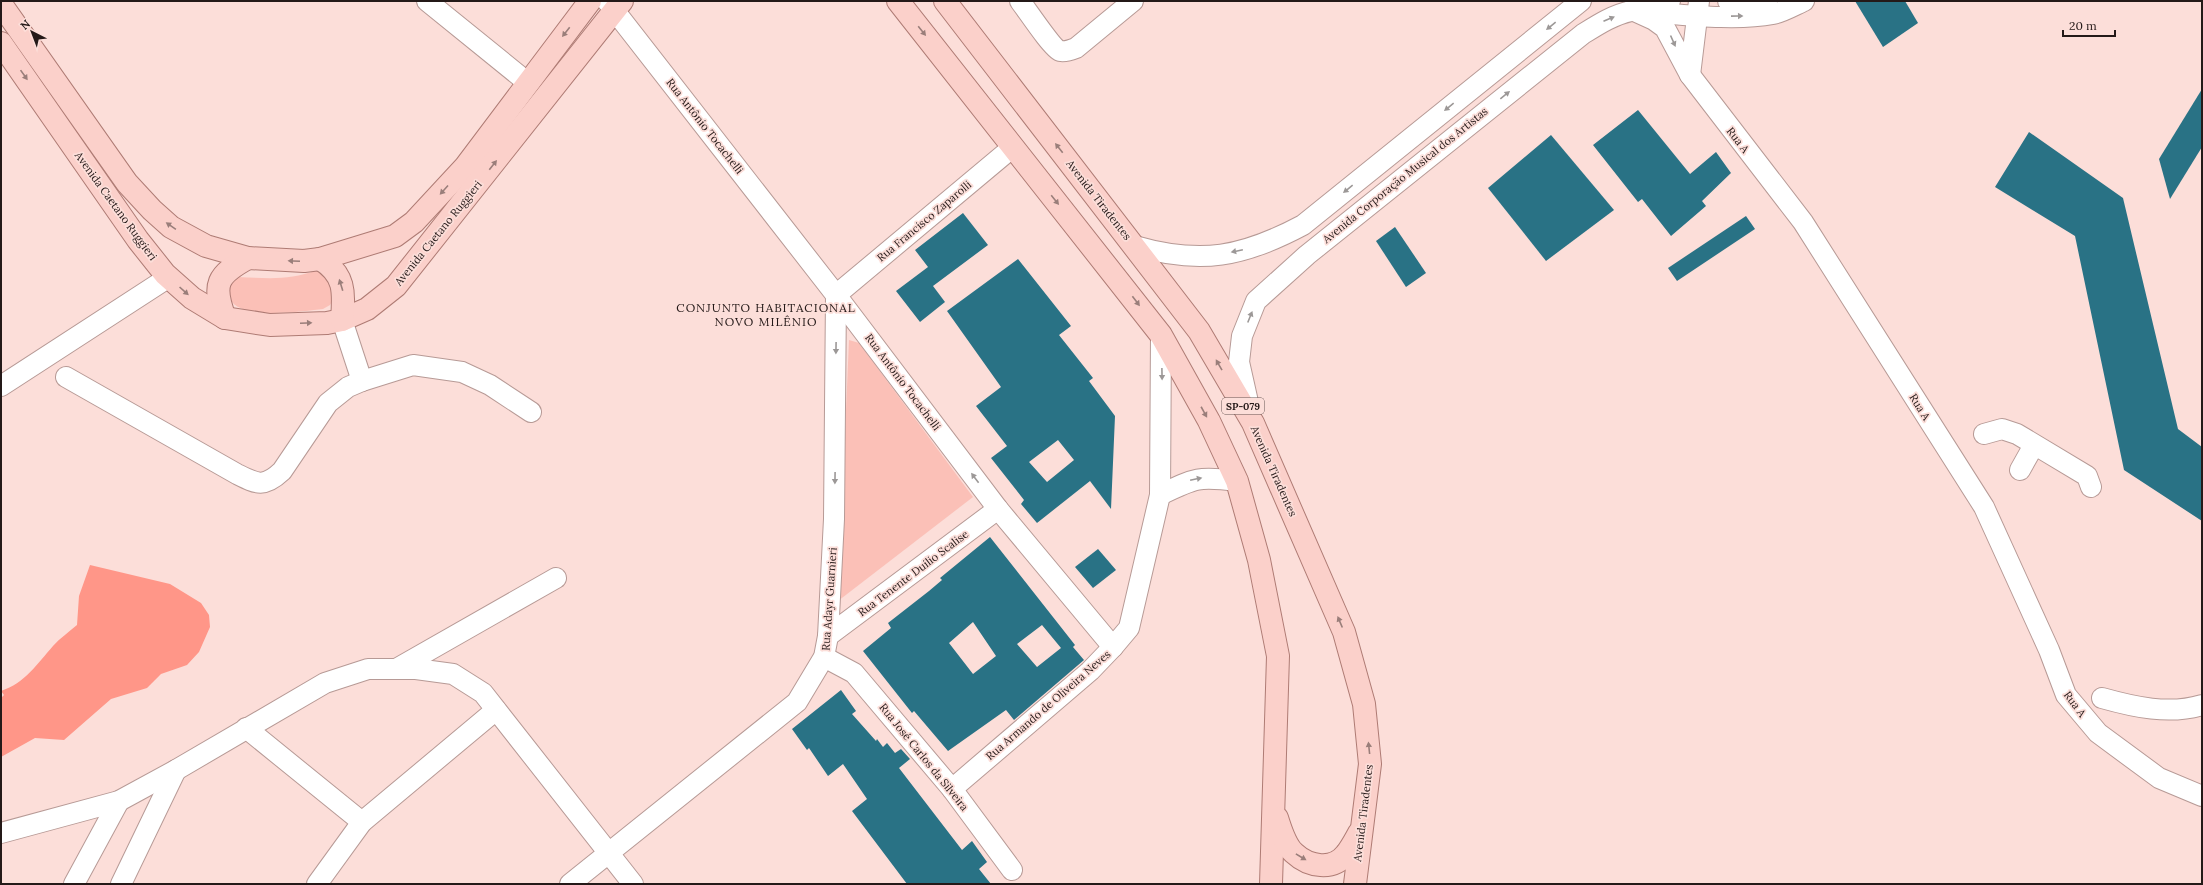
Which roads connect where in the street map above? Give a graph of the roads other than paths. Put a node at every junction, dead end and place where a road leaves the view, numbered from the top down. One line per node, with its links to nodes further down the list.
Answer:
1 (427, 1): 17 (street)
2 (590, 1): 17 (main road, Avenida Caetano Ruggieri, one-way to 17)
3 (898, 1): 18 (main road, SP-079, one-way to 18)
4 (945, 1): 20 (main road, Avenida Tiradentes / SP-079, one-way to 4)
5 (1020, 1): 6 (street)
6 (1133, 1)
7 (1581, 1): 19 (street, one-way to 19)
8 (1670, 1): 13 (street, Avenida Corporação Musical dos Artistas)
9 (1728, 1): 10 (street)
10 (1798, 3): 14 (street, one-way to 10)
11 (1, 4): 22 (main road, Avenida Caetano Ruggieri, one-way to 11)
12 (615, 4): 25 (street, Rua Antônio Tocachelli); 27 (main road, Avenida Caetano Ruggieri, one-way to 12)
13 (1628, 6): 14 (street); 16 (street, Rua A, one-way to 16); 21 (street, Avenida Corporação Musical dos Artistas, one-way to 13)
14 (1698, 9): 16 (street)
15 (1, 43): 24 (main road, Avenida Caetano Ruggieri, one-way to 24)
16 (1690, 75): 52 (street, Rua A)
17 (527, 82): 23 (main road, Avenida Caetano Ruggieri, one-way to 23)
18 (1013, 147): 25 (street, Rua Francisco Zaparolli); 28 (main road, SP-079, one-way to 28)
19 (1289, 233): 20 (street, one-way to 20); 21 (street)
20 (1135, 246): 33 (main road, Avenida Tiradentes / SP-079, one-way to 20)
21 (1307, 255): 33 (street, Avenida Corporação Musical dos Artistas, one-way to 21)
22 (248, 258): 23 (main road, Avenida Caetano Ruggieri, one-way to 22); 26 (main road)
23 (320, 259): 27 (main road, one-way to 23)
24 (169, 277): 26 (main road, Avenida Caetano Ruggieri, one-way to 26); 31 (street)
25 (836, 295): 40 (street, Rua Antônio Tocachelli, one-way to 25); 42 (street, Rua Adayr Guarnieri, one-way to 42)
26 (225, 318): 27 (main road, Avenida Caetano Ruggieri, one-way to 27)
27 (342, 320): 30 (street)
28 (1161, 335): 37 (main road, SP-079, one-way to 37); 39 (street, Rua Armando de Oliveira Neves, one-way to 39)
29 (66, 377): 30 (street)
30 (362, 381): 32 (street)
31 (1, 386)
32 (531, 412)
33 (1253, 423): 56 (main road, Avenida Tiradentes / SP-079, one-way to 33)
34 (1984, 434): 35 (street)
35 (2034, 445): 36 (street); 38 (street)
36 (2020, 470)
37 (1237, 481): 39 (street, one-way to 37); 54 (main road, SP-079)
38 (2091, 487)
39 (1160, 495): 43 (street, Rua Armando de Oliveira Neves)
40 (998, 509): 42 (street, Rua Tenente Duilio Scalise); 43 (street, Rua Antônio Tocachelli)
41 (556, 578): 45 (street)
42 (828, 636): 44 (street, Rua Adayr Guarnieri)
43 (1113, 647): 51 (street, Rua Armando de Oliveira Neves)
44 (824, 658): 51 (street, Rua José Carlos da Silveira); 58 (street, Rua Adayr Guarnieri)
45 (396, 669): 48 (street); 49 (street)
46 (2102, 698): 47 (street)
47 (2202, 705)
48 (496, 710): 55 (street); 58 (street)
49 (246, 728): 50 (street); 55 (street)
50 (176, 770): 53 (street); 61 (street)
51 (952, 789): 59 (street, Rua José Carlos da Silveira)
52 (2202, 796)
53 (119, 801): 57 (street); 60 (street)
54 (1275, 813): 56 (main road, one-way to 56); 65 (main road, SP-079)
55 (362, 822): 62 (street)
56 (1361, 830): 66 (main road, Avenida Tiradentes / SP-079)
57 (1, 833)
58 (607, 853): 63 (street, Rua Adayr Guarnieri); 64 (street)
59 (1012, 870)
60 (74, 884)
61 (121, 884)
62 (317, 884)
63 (570, 884)
64 (633, 884)
65 (1271, 884)
66 (1355, 884)

